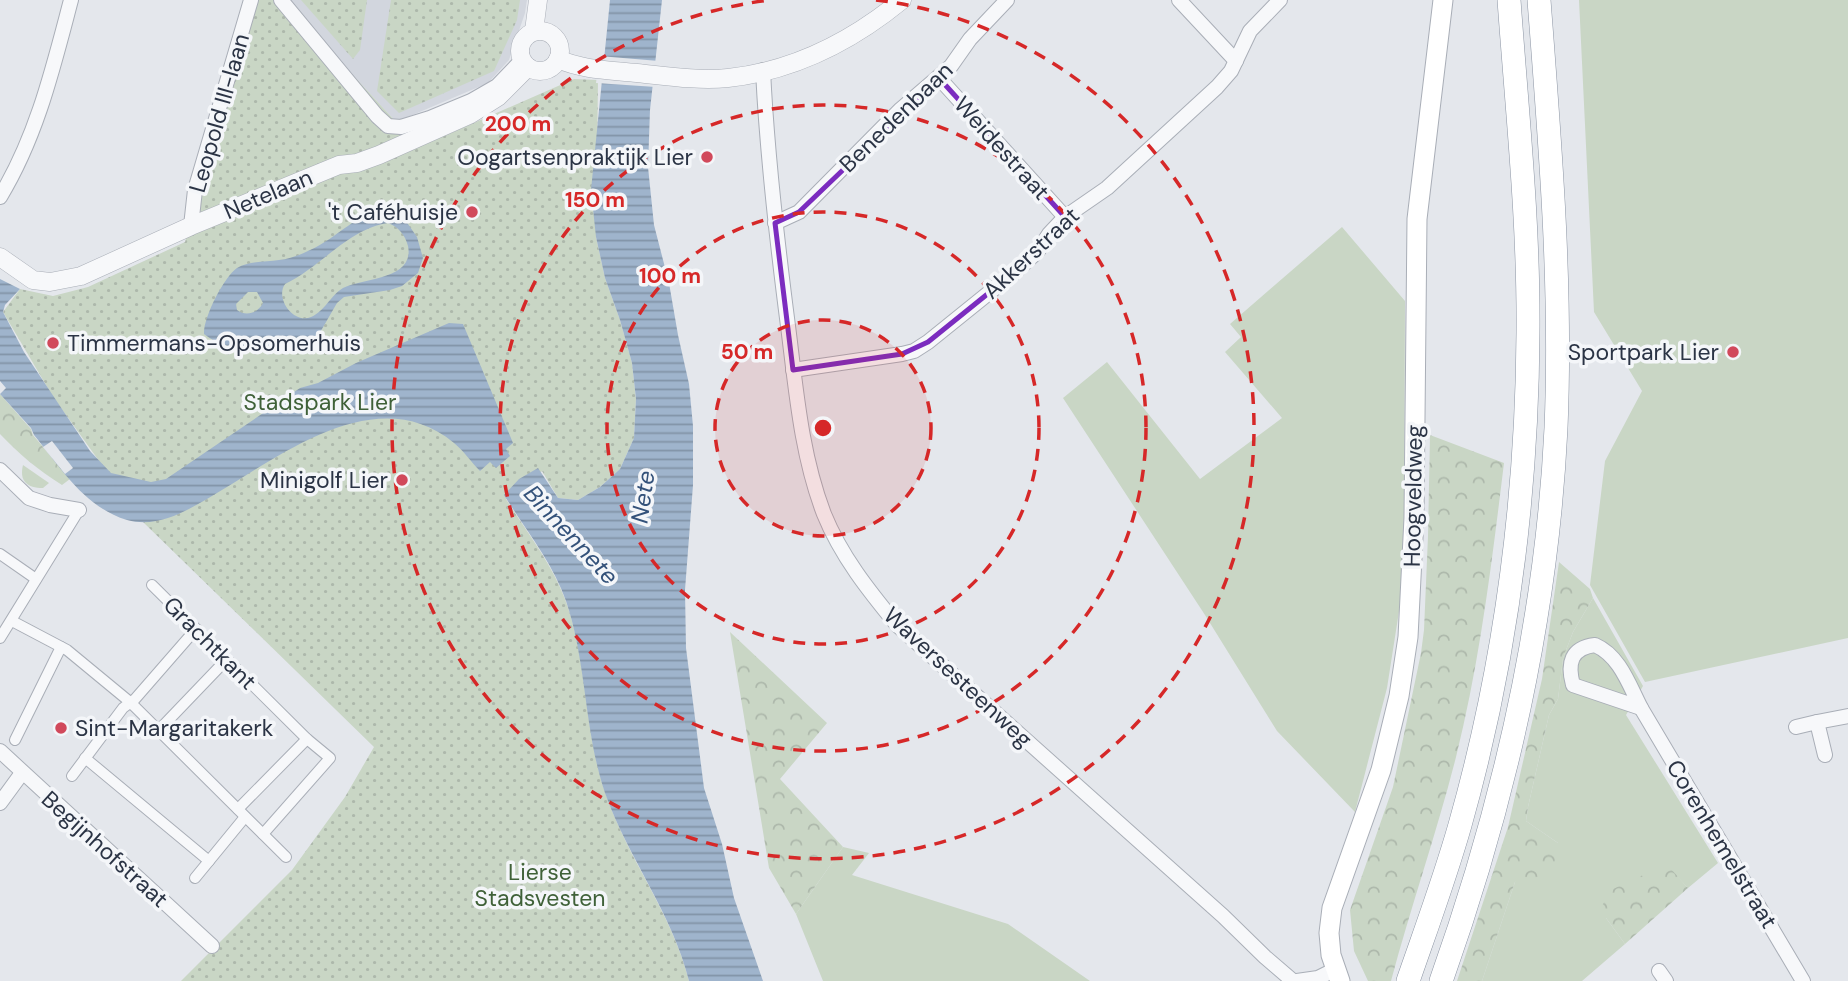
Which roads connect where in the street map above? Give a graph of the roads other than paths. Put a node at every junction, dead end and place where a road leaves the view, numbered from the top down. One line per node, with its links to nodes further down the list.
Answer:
1 (71, 0): 18 (street)
2 (251, 0): 21 (street, Leopold III-laan)
3 (281, 0): 15 (street, Netelaan)
4 (538, 0): 12 (street, Netelaan)
5 (901, 0): 16 (street)
6 (1007, 0): 17 (street, Benedenbaan)
7 (1179, 0): 14 (street)
8 (1280, 0): 14 (street, Akkerstraat)
9 (1443, 0): 54 (main road, Hoogveldweg)
10 (1509, 0): 56 (highway)
11 (1539, 0): 57 (highway)
12 (534, 31): 13 (street); 15 (street, Netelaan)
13 (558, 59): 15 (street); 16 (street)
14 (1236, 61): 19 (street, Akkerstraat)
15 (525, 64): 21 (street, Netelaan)
16 (763, 71): 20 (street, Waversesteenweg)
17 (939, 78): 19 (street, Weidestraat); 20 (street, Benedenbaan)
18 (0, 197)
19 (1065, 217): 23 (street, Akkerstraat)
20 (775, 223): 23 (street, Waversesteenweg)
21 (191, 226): 22 (street, Netelaan)
22 (0, 257)
23 (793, 370): 55 (street, Waversesteenweg)
24 (0, 470): 25 (street)
25 (79, 510): 27 (street)
26 (0, 554): 27 (street)
27 (36, 579): 29 (street)
28 (152, 585): 30 (street, Grachtkant)
29 (12, 621): 31 (street); 32 (street)
30 (196, 629): 33 (street, Grachtkant); 34 (street)
31 (0, 638)
32 (61, 647): 34 (street); 41 (street)
33 (227, 659): 39 (street); 40 (street, Grachtkant)
34 (130, 702): 39 (street); 44 (street)
35 (1641, 708): 35 (street, Corenhemelstraat); 58 (street, Corenhemelstraat)
36 (1848, 716): 37 (street)
37 (1817, 722): 38 (street); 43 (street)
38 (1796, 727)
39 (158, 731): 48 (street)
40 (307, 739): 48 (street); 49 (street, Grachtkant)
41 (15, 740)
42 (0, 751): 45 (street, Begijnhofstraat)
43 (1825, 755)
44 (85, 758): 46 (street); 51 (street)
45 (22, 773): 47 (street); 53 (street, Begijnhofstraat)
46 (72, 776)
47 (0, 803)
48 (242, 813): 49 (street); 51 (street)
49 (262, 834): 50 (street)
50 (286, 857)
51 (209, 861): 52 (street)
52 (195, 878)
53 (212, 946)
54 (1338, 975): 55 (street, Waversesteenweg)
55 (1295, 981)
56 (1408, 981)
57 (1441, 981)
58 (1803, 981)

